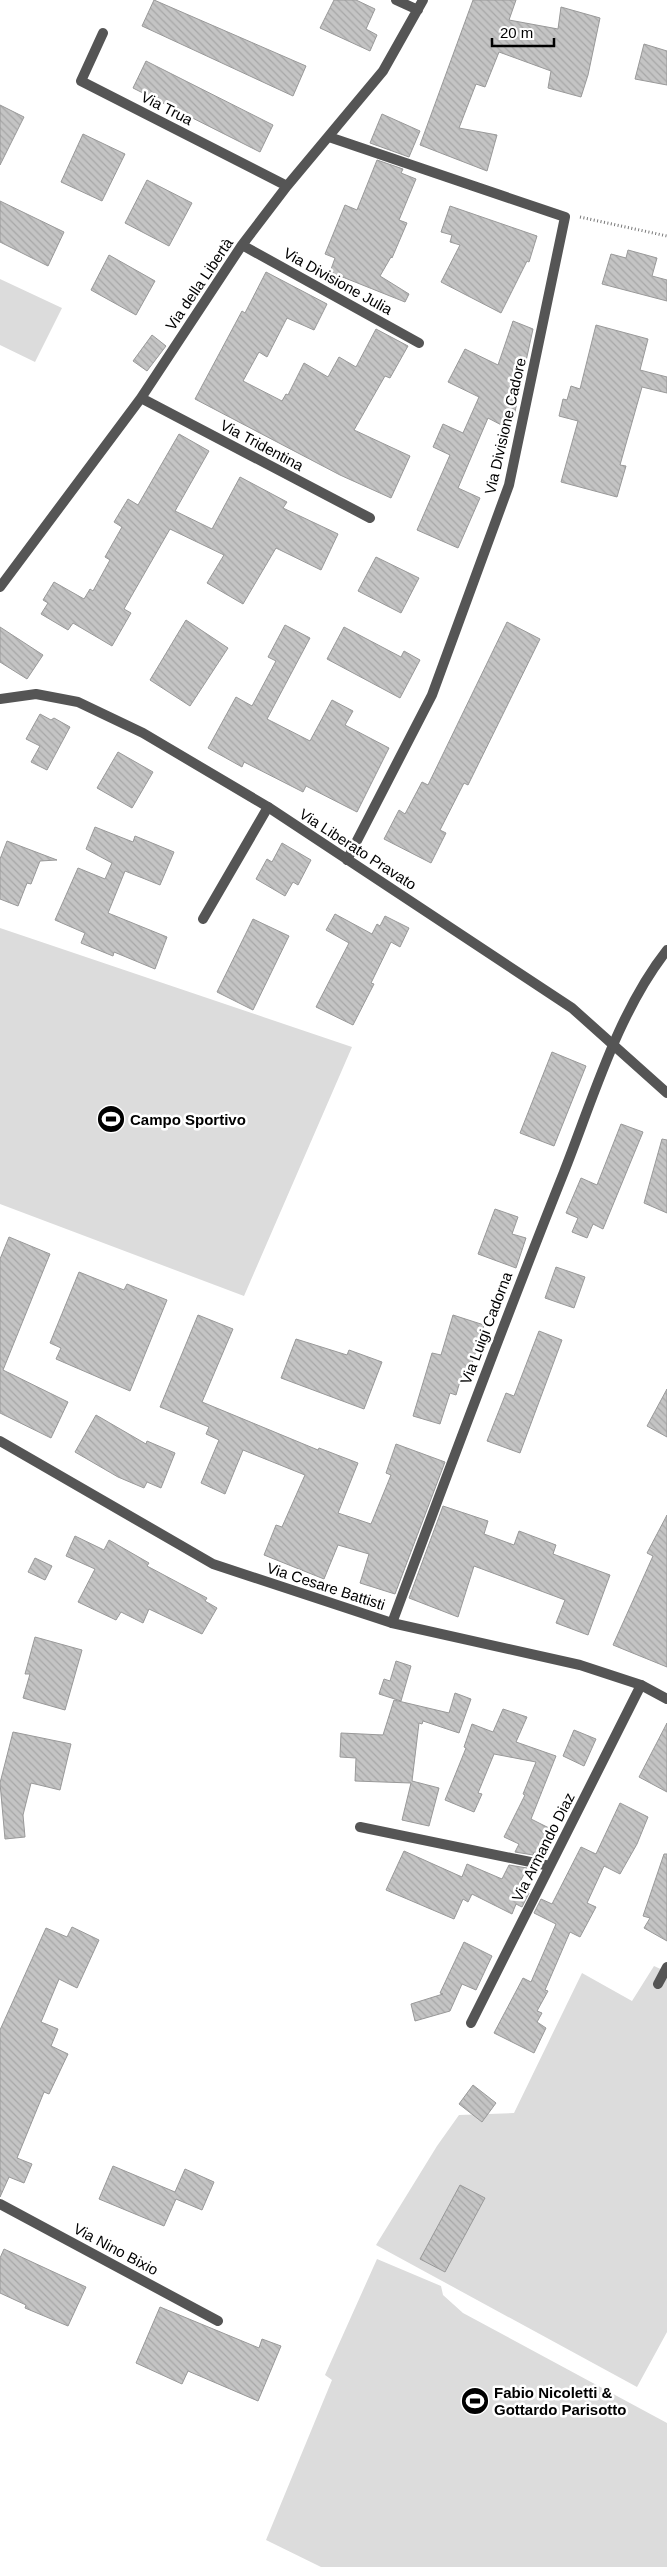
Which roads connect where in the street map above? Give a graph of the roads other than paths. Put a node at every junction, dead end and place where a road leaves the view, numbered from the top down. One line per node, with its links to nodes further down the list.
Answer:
1 (396, 0): 3 (street)
2 (423, 0): 3 (street, Via della Libertà)
3 (418, 10): 5 (street, Via della Libertà)
4 (103, 33): 6 (street, Via Trua)
5 (329, 137): 6 (street, Via della Libertà); 14 (street, Via Divisione Cadore)
6 (287, 186): 7 (street, Via della Libertà)
7 (242, 245): 8 (street, Via Divisione Julia); 9 (street, Via della Libertà)
8 (419, 343)
9 (141, 398): 10 (street, Via Tridentina); 11 (street, Via della Libertà)
10 (370, 518)
11 (0, 587)
12 (0, 699): 13 (street, Via Liberato Pravato)
13 (268, 807): 14 (street, Via Liberato Pravato); 15 (street)
14 (347, 860): 17 (street, Via Liberato Pravato)
15 (203, 919)
16 (667, 950): 17 (street, Via Luigi Cadorna)
17 (614, 1046): 18 (street, Via Liberato Pravato); 20 (street, Via Luigi Cadorna)
18 (667, 1093)
19 (0, 1440): 20 (street, Via Cesare Battisti)
20 (392, 1623): 21 (street, Via Cesare Battisti)
21 (641, 1685): 22 (street, Via Cesare Battisti); 24 (street, Via Armando Diaz)
22 (667, 1699)
23 (360, 1827): 24 (street)
24 (550, 1866): 27 (street, Via Armando Diaz)
25 (667, 1967): 26 (street)
26 (658, 1984)
27 (471, 2023)
28 (0, 2204): 29 (street, Via Nino Bixio)
29 (218, 2321)

